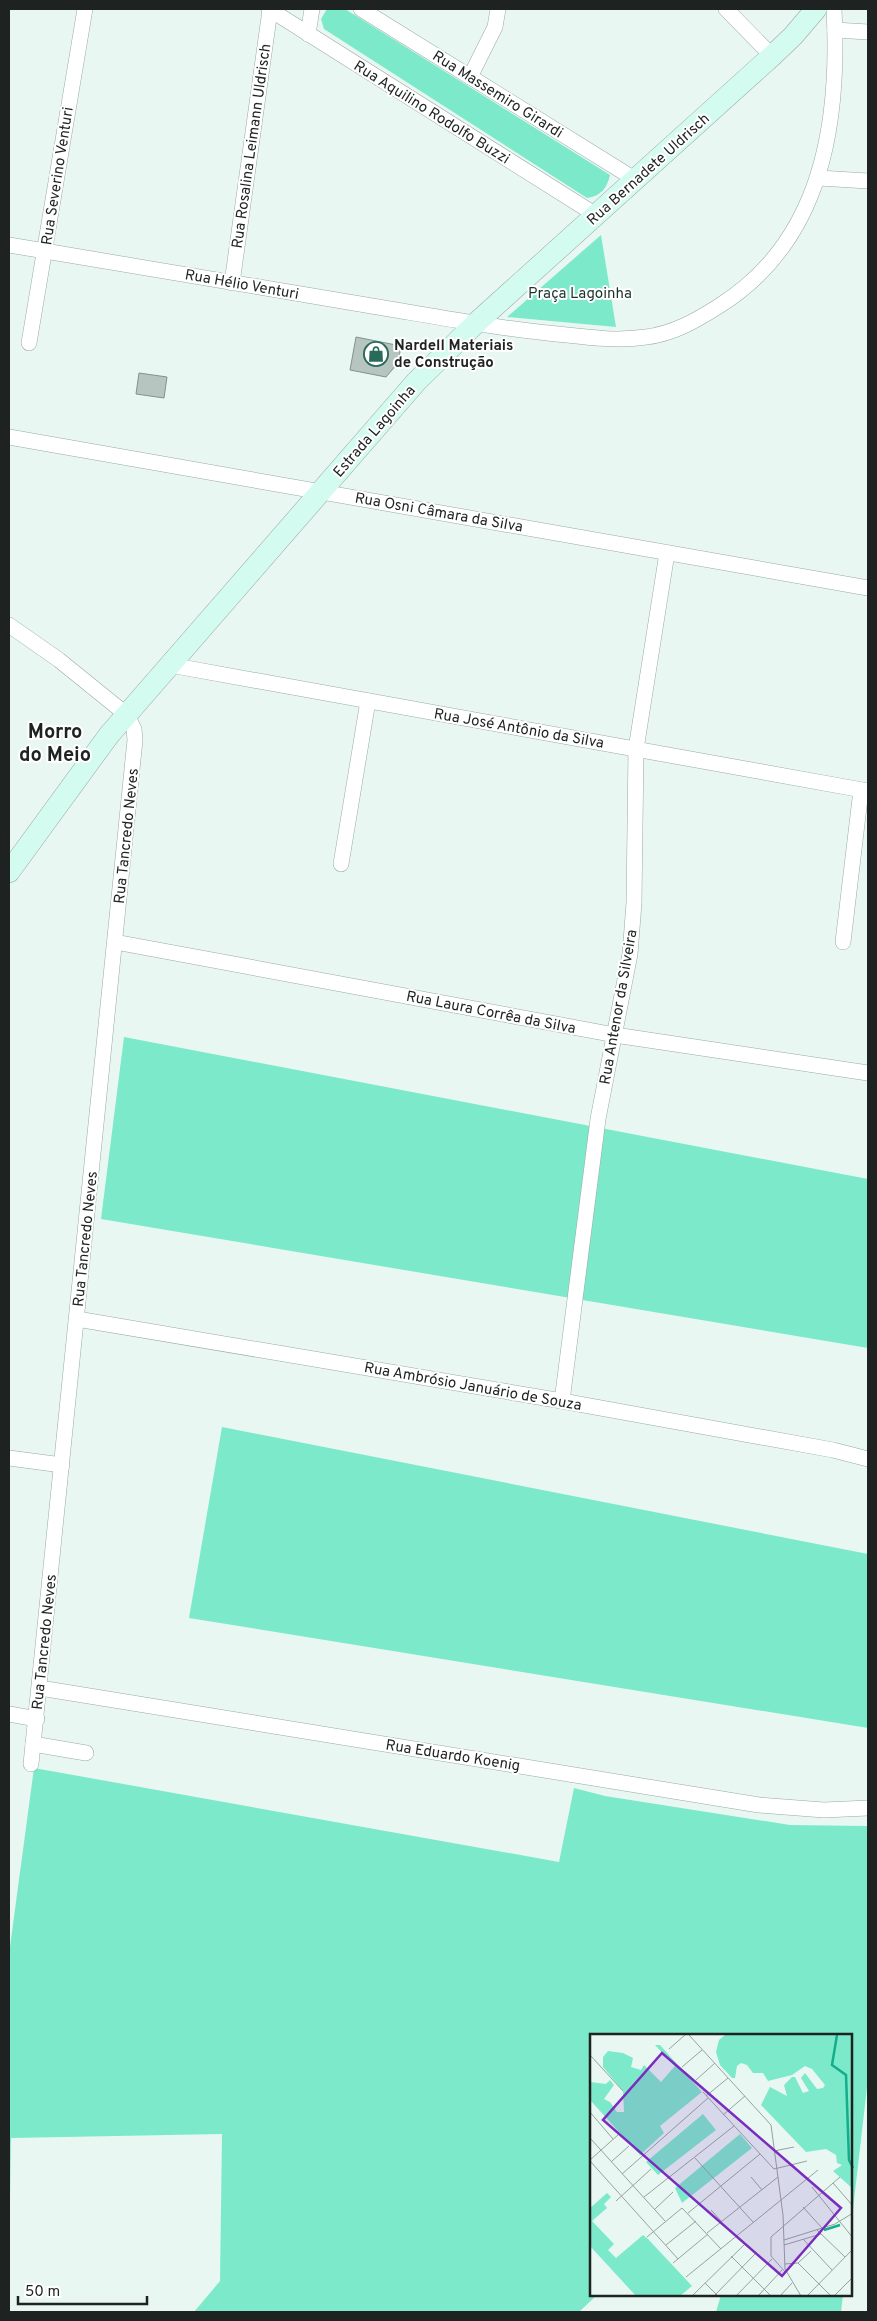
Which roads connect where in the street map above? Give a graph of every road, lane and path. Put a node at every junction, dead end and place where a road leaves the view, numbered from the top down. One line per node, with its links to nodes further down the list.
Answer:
1 (85, 9): 19 (street, Rua Severino Venturi)
2 (269, 9): 11 (street, Rua Aquilino Rodolfo Buzzi); 20 (street, Rua Rosalina Leimann Uldrisch)
3 (312, 9): 11 (street)
4 (361, 9): 13 (street, Rua Massemiro Girardi)
5 (498, 9): 13 (street)
6 (726, 9): 12 (street)
7 (816, 9): 12 (main road, Rua Bernadete Uldrisch)
8 (834, 9): 9 (street)
9 (835, 30): 10 (street); 14 (street)
10 (868, 32)
11 (308, 34): 17 (street, Rua Aquilino Rodolfo Buzzi)
12 (772, 56): 15 (main road, Rua Bernadete Uldrisch)
13 (470, 77): 15 (street, Rua Massemiro Girardi)
14 (819, 178): 16 (street); 21 (street)
15 (636, 180): 17 (main road, Rua Bernadete Uldrisch)
16 (868, 181)
17 (596, 215): 21 (main road, Rua Bernadete Uldrisch)
18 (9, 245): 19 (street, Rua Hélio Venturi)
19 (45, 251): 20 (street, Rua Hélio Venturi); 22 (street, Rua Severino Venturi)
20 (232, 283): 21 (street, Rua Hélio Venturi)
21 (475, 324): 24 (main road, Estrada Lagoinha)
22 (29, 343)
23 (9, 436): 24 (street, Rua Osni Câmara da Silva)
24 (322, 492): 25 (street, Rua Osni Câmara da Silva); 28 (main road, Estrada Lagoinha)
25 (667, 553): 26 (street, Rua Osni Câmara da Silva); 31 (street, Rua Antenor da Silveira)
26 (868, 588)
27 (9, 625): 30 (street)
28 (170, 665): 29 (street, Rua José Antônio da Silva); 30 (main road, Estrada Lagoinha)
29 (368, 701): 31 (street, Rua José Antônio da Silva); 34 (street)
30 (127, 715): 33 (main road, Estrada Lagoinha); 35 (street, Rua Tancredo Neves)
31 (636, 750): 32 (street, Rua José Antônio da Silva); 37 (street, Rua Antenor da Silveira)
32 (865, 791): 36 (street)
33 (12, 862)
34 (342, 864)
35 (115, 942): 37 (street, Rua Laura Corrêa da Silva); 39 (street, Rua Tancredo Neves)
36 (843, 942)
37 (615, 1035): 38 (street, Rua Laura Corrêa da Silva); 40 (street, Rua Antenor da Silveira)
38 (868, 1073)
39 (77, 1319): 40 (street, Rua Ambrósio Januário de Souza); 43 (street, Rua Tancredo Neves)
40 (562, 1401): 42 (street, Rua Ambrósio Januário de Souza)
41 (9, 1458): 43 (street)
42 (868, 1458)
43 (62, 1465): 44 (street, Rua Tancredo Neves)
44 (40, 1688): 46 (street, Rua Tancredo Neves); 50 (street, Rua Eduardo Koenig)
45 (9, 1714): 46 (street)
46 (37, 1719): 47 (street, Rua Tancredo Neves)
47 (33, 1744): 48 (street); 49 (street, Rua Tancredo Neves)
48 (86, 1754)
49 (31, 1764)
50 (868, 1808)

